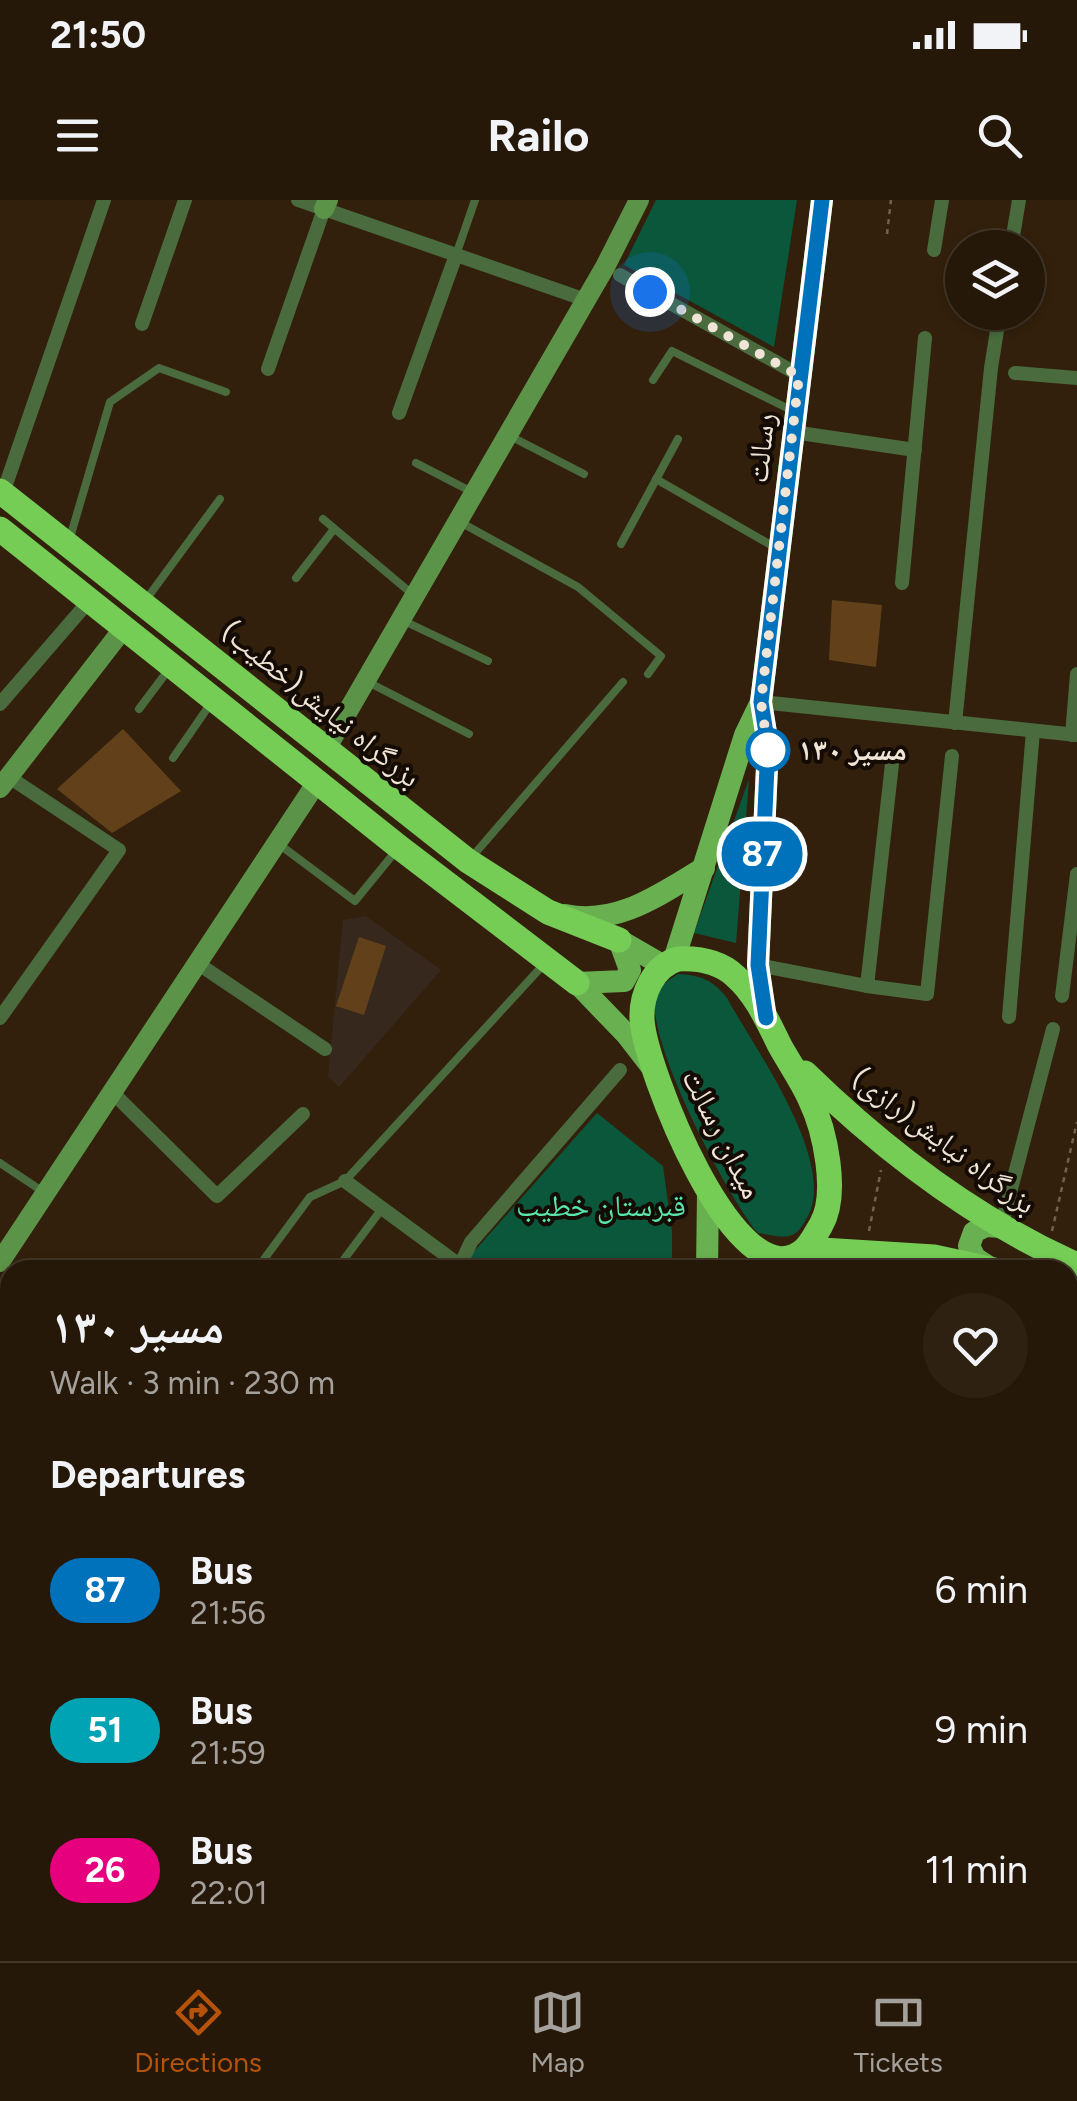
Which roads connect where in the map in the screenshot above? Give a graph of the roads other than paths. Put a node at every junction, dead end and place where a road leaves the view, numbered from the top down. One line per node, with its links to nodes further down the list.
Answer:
1 (104, 200): 32 (street)
2 (185, 200): 15 (street)
3 (298, 200): 9 (street)
4 (475, 200): 12 (lane)
5 (639, 200): 14 (street)
6 (822, 200): 20 (main road, رسالت)
7 (942, 200): 11 (street)
8 (1019, 200): 10 (street)
9 (326, 205): 12 (street); 18 (street)
10 (1014, 230)
11 (934, 250)
12 (456, 255): 14 (street); 24 (street)
13 (620, 275): 20 (street)
14 (586, 300): 26 (street)
15 (142, 324)
16 (997, 330): 59 (street)
17 (925, 338): 28 (street)
18 (268, 369)
19 (1015, 373): 21 (street)
20 (799, 376): 25 (main road, رسالت)
21 (1077, 378)
22 (653, 380): 25 (lane)
23 (226, 392): 40 (lane)
24 (400, 413)
25 (794, 422): 28 (street); 41 (main road, رسالت)
26 (508, 435): 30 (lane); 33 (street)
27 (678, 439): 31 (lane)
28 (914, 450): 43 (street)
29 (416, 462): 33 (lane)
30 (584, 474)
31 (656, 479): 39 (lane); 41 (lane)
32 (2, 492): 40 (highway, بزرگراه نیایش(خطیب))
33 (474, 493): 36 (street)
34 (220, 499): 46 (lane)
35 (323, 519): 38 (lane)
36 (458, 522): 44 (street); 51 (lane)
37 (0, 529): 45 (highway, بزرگراه نیایش(خطیب))
38 (334, 530): 42 (lane); 44 (lane)
39 (620, 544)
40 (68, 546): 46 (highway, بزرگراه نیایش(خطیب))
41 (780, 550): 56 (main road, رسالت)
42 (296, 578)
43 (902, 583)
44 (415, 596): 47 (street)
45 (89, 601): 48 (highway, بزرگراه نیایش(خطیب)); 57 (street)
46 (142, 604): 63 (highway, بزرگراه نیایش(خطیب))
47 (402, 620): 49 (lane); 53 (street)
48 (123, 629): 50 (highway, بزرگراه نیایش(خطیب)); 67 (street)
49 (488, 661)
50 (172, 666): 55 (highway, بزرگراه نیایش(خطیب)); 58 (lane)
51 (648, 674)
52 (1077, 674): 62 (street)
53 (366, 681): 61 (lane); 63 (street)
54 (624, 682): 71 (lane)
55 (214, 700): 66 (lane); 68 (highway, بزرگراه نیایش(خطیب))
56 (761, 702): 59 (street); 72 (main road, رسالت); 79 (main road, رسالت)
57 (0, 704)
58 (140, 710)
59 (955, 723): 60 (street)
60 (1032, 731): 62 (street); 83 (street)
61 (469, 734)
62 (1074, 735)
63 (326, 749): 71 (highway, بزرگراه نیایش(خطیب))
64 (893, 756): 81 (street)
65 (952, 756): 81 (street)
66 (173, 758)
67 (4, 782): 84 (street)
68 (317, 782): 69 (street); 70 (highway, بزرگراه نیایش(خطیب))
69 (277, 843): 70 (lane); 77 (street)
70 (399, 847): 76 (highway, بزرگراه نیایش(خطیب))
71 (468, 861): 74 (highway, بزرگراه نیایش(خطیب))
72 (704, 868): 74 (main road); 78 (main road, رسالت)
73 (1077, 874): 82 (street)
74 (548, 912): 75 (highway, بزرگراه نیایش(خطیب))
75 (618, 940): 78 (main road); 80 (main road)
76 (546, 962): 80 (highway, بزرگراه نیایش(خطیب)); 94 (lane)
77 (197, 963): 87 (street); 91 (street)
78 (669, 963): 85 (highway); 89 (highway, میدان رسالت)
79 (758, 965): 81 (street); 85 (main road, رسالت)
80 (577, 983): 89 (main road)
81 (867, 986)
82 (1062, 996)
83 (1009, 1017)
84 (0, 1018)
85 (766, 1018): 88 (highway)
86 (1053, 1029): 98 (street)
87 (325, 1049)
88 (784, 1053): 98 (highway, بزرگراه نیایش(رازی)); 99 (highway)
89 (652, 1068): 96 (highway, میدان رسالت)
90 (620, 1070): 104 (street)
91 (112, 1092): 92 (street); 95 (street)
92 (303, 1114)
93 (0, 1163): 95 (lane)
94 (346, 1181): 97 (street); 101 (lane)
95 (46, 1193): 100 (street)
96 (708, 1194): 99 (highway, میدان رسالت); 105 (main road)
97 (380, 1210): 102 (lane); 103 (street)
98 (1001, 1227): 107 (main road); 108 (highway, بزرگراه نیایش(رازی))
99 (795, 1258): 106 (highway)
100 (1, 1260)
101 (263, 1260)
102 (343, 1260)
103 (449, 1260)
104 (465, 1260)
105 (707, 1260)
106 (948, 1260)
107 (978, 1260)
108 (1065, 1260)

